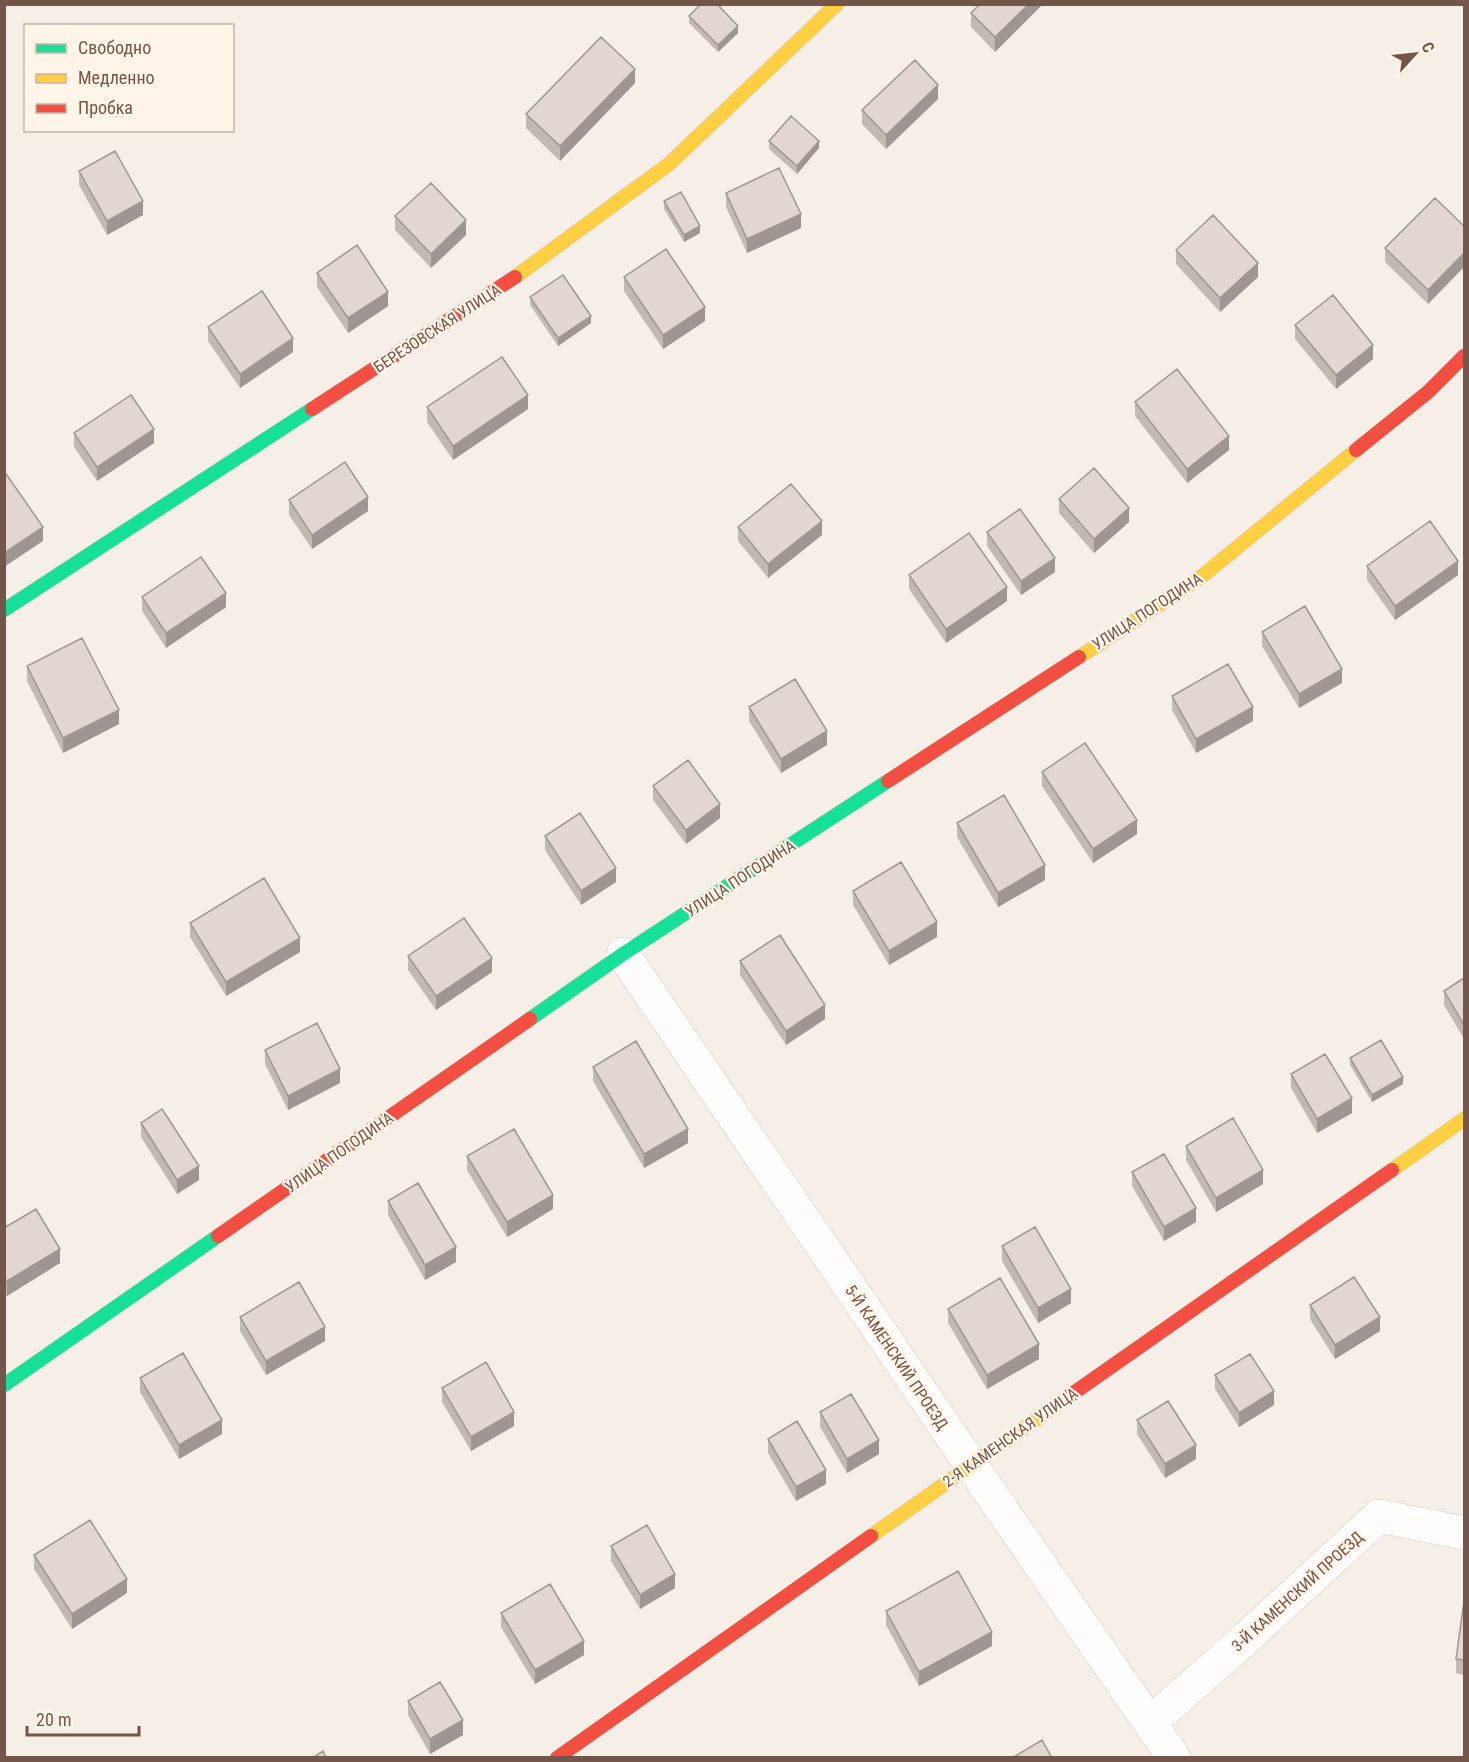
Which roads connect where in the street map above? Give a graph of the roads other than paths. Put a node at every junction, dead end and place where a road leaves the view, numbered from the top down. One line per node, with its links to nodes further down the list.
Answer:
1 (837, 4): 3 (street, БЕРЕЗОВСКАЯ УЛИЦА)
2 (1464, 356): 4 (street, УЛИЦА ПОГОДИНА)
3 (4, 610)
4 (623, 954): 6 (street, УЛИЦА ПОГОДИНА); 7 (street, 5-Й КАМЕНСКИЙ ПРОЕЗД)
5 (1464, 1119): 7 (street, 2-Я КАМЕНСКАЯ УЛИЦА)
6 (4, 1384)
7 (971, 1465): 9 (street, 5-Й КАМЕНСКИЙ ПРОЕЗД); 10 (street, 2-Я КАМЕНСКАЯ УЛИЦА)
8 (1464, 1533): 9 (street, 3-Й КАМЕНСКИЙ ПРОЕЗД)
9 (1149, 1723): 11 (street, 5-Й КАМЕНСКИЙ ПРОЕЗД)
10 (557, 1758)
11 (1174, 1758)

